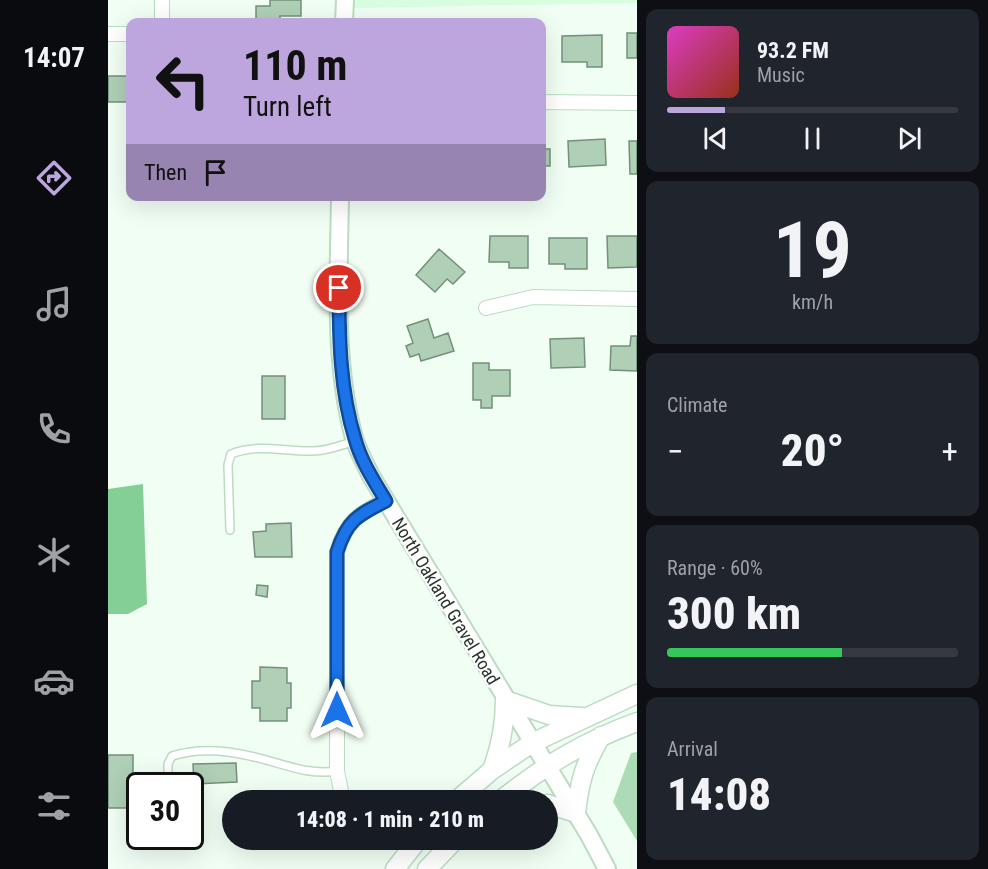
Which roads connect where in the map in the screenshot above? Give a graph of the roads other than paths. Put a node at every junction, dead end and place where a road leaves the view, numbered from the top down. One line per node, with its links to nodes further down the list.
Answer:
1 (162, 0): 3 (street)
2 (345, 0): 4 (street)
3 (162, 18)
4 (344, 18)
5 (108, 34): 6 (street)
6 (126, 34)
7 (546, 102): 8 (street)
8 (637, 103)
9 (340, 201): 12 (street, North Oakland Gravel Road)
10 (637, 299): 11 (street)
11 (486, 308)
12 (355, 441): 13 (street, North Oakland Gravel Road); 14 (lane)
13 (386, 501): 16 (street, North Oakland Gravel Road); 23 (street)
14 (230, 530)
15 (637, 694): 17 (main road)
16 (506, 700): 17 (main road); 20 (street, North Oakland Gravel Road); 22 (main road)
17 (584, 717): 20 (main road)
18 (637, 722): 19 (main road)
19 (600, 736): 21 (main road); 29 (main road)
20 (532, 743): 21 (street, North Oakland Gravel Road); 22 (main road)
21 (546, 766): 27 (main road); 29 (street, North Oakland Gravel Road)
22 (492, 770): 26 (main road)
23 (337, 771): 24 (lane); 25 (street)
24 (168, 772)
25 (341, 790)
26 (469, 790)
27 (514, 790)
28 (558, 807): 29 (main road)
29 (576, 813): 34 (street, North Oakland Gravel Road)
30 (410, 850): 32 (main road)
31 (445, 850): 33 (main road)
32 (395, 869)
33 (427, 869)
34 (607, 869)

